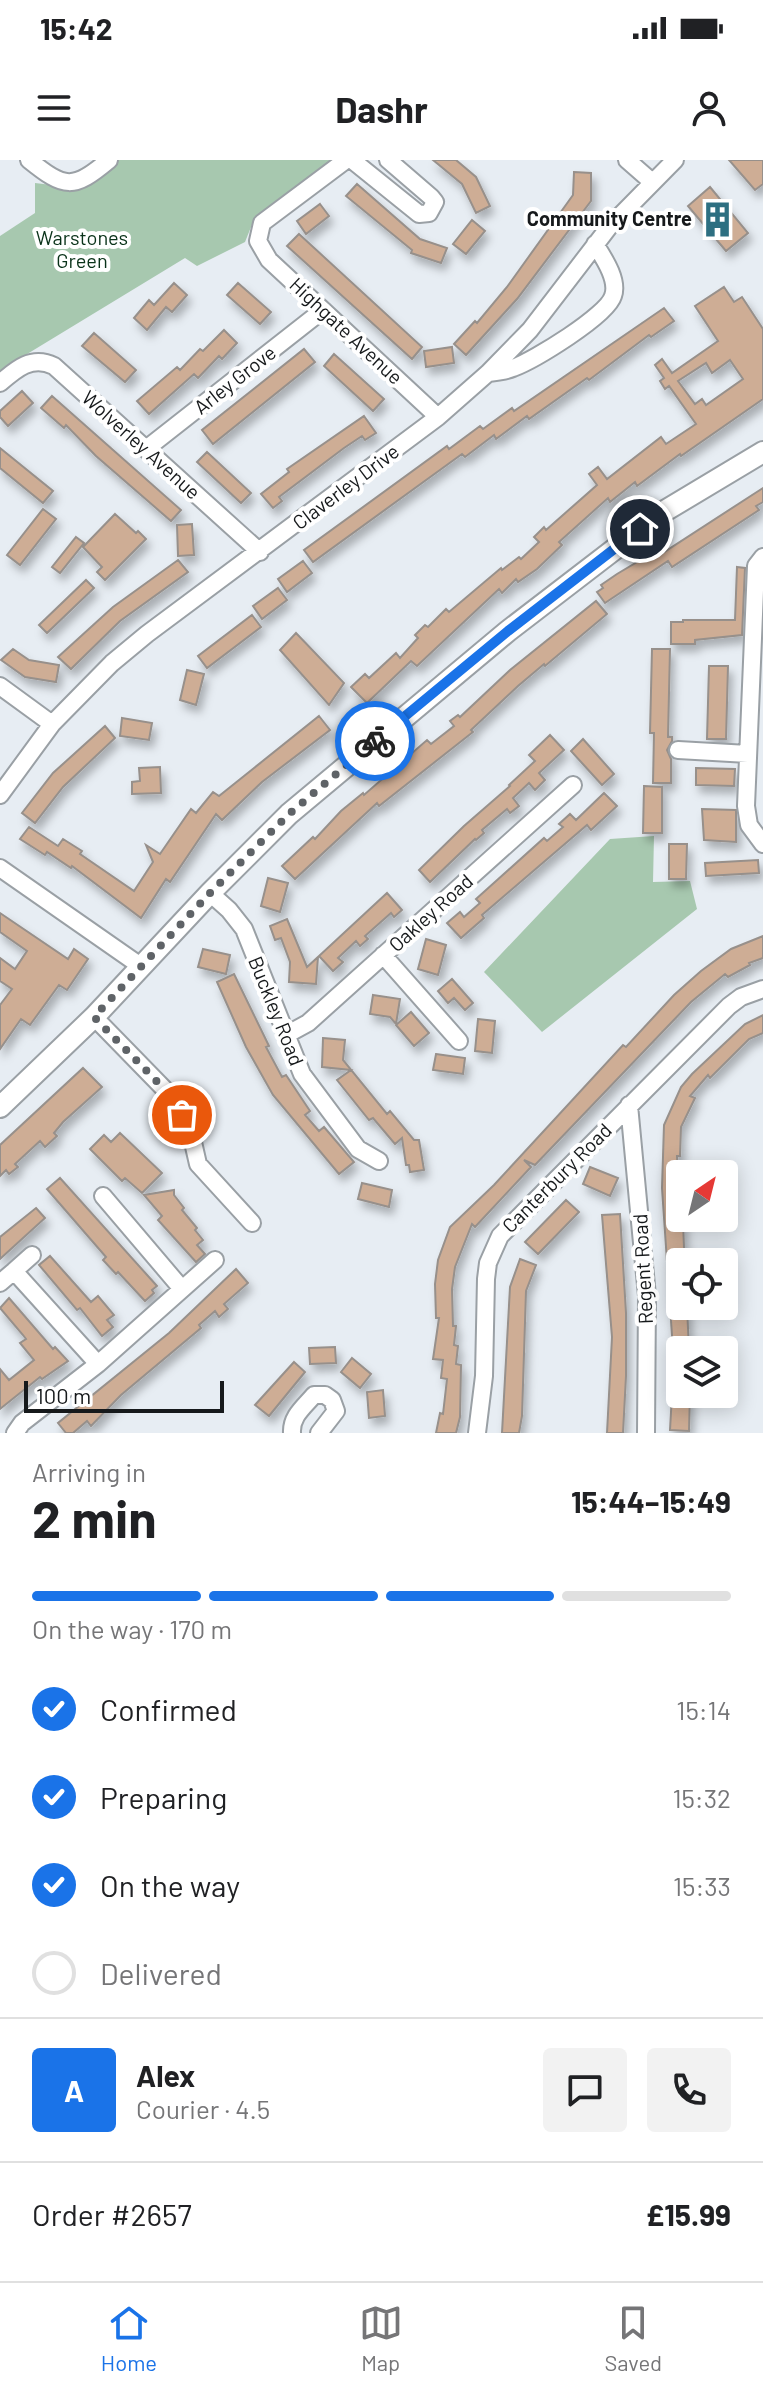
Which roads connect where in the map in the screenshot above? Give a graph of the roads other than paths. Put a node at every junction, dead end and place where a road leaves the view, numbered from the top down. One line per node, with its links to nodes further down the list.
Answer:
1 (29, 160): 2 (street)
2 (109, 160)
3 (346, 160): 10 (street, Highgate Avenue)
4 (352, 160): 5 (street)
5 (388, 160)
6 (627, 160): 8 (street)
7 (675, 160): 8 (street, Claverley Drive)
8 (651, 181): 9 (street, Claverley Drive)
9 (595, 244): 11 (street, Claverley Drive); 11 (street)
10 (323, 310): 13 (street, Highgate Avenue); 14 (street, Arley Grove)
11 (488, 373): 13 (street, Claverley Drive)
12 (0, 383): 14 (street, Wolverley Avenue)
13 (438, 417): 16 (street, Claverley Drive)
14 (146, 449): 16 (street, Wolverley Avenue)
15 (763, 452): 26 (street)
16 (260, 552): 19 (street, Claverley Drive)
17 (763, 557): 21 (street)
18 (0, 686): 19 (street)
19 (52, 724): 23 (street, Claverley Drive)
20 (678, 750): 21 (street)
21 (748, 754): 24 (street)
22 (573, 785): 27 (street, Oakley Road)
23 (0, 795)
24 (763, 844)
25 (0, 868): 28 (street)
26 (210, 893): 28 (street); 31 (street, Buckley Road)
27 (383, 955): 31 (street, Oakley Road); 32 (street)
28 (142, 967): 30 (street)
29 (763, 989): 33 (street, Canterbury Road)
30 (94, 1017): 34 (street); 37 (street)
31 (286, 1035): 35 (street, Buckley Road)
32 (459, 1041)
33 (629, 1105): 47 (street, Canterbury Road); 48 (street, Regent Road)
34 (0, 1107)
35 (379, 1161)
36 (103, 1196): 42 (street)
37 (252, 1223)
38 (32, 1255): 40 (street)
39 (215, 1260): 42 (street)
40 (14, 1271): 41 (street); 43 (street)
41 (0, 1283)
42 (182, 1289): 43 (street)
43 (98, 1364): 44 (street)
44 (15, 1433)
45 (292, 1433): 46 (street)
46 (319, 1433)
47 (477, 1433)
48 (646, 1433)

